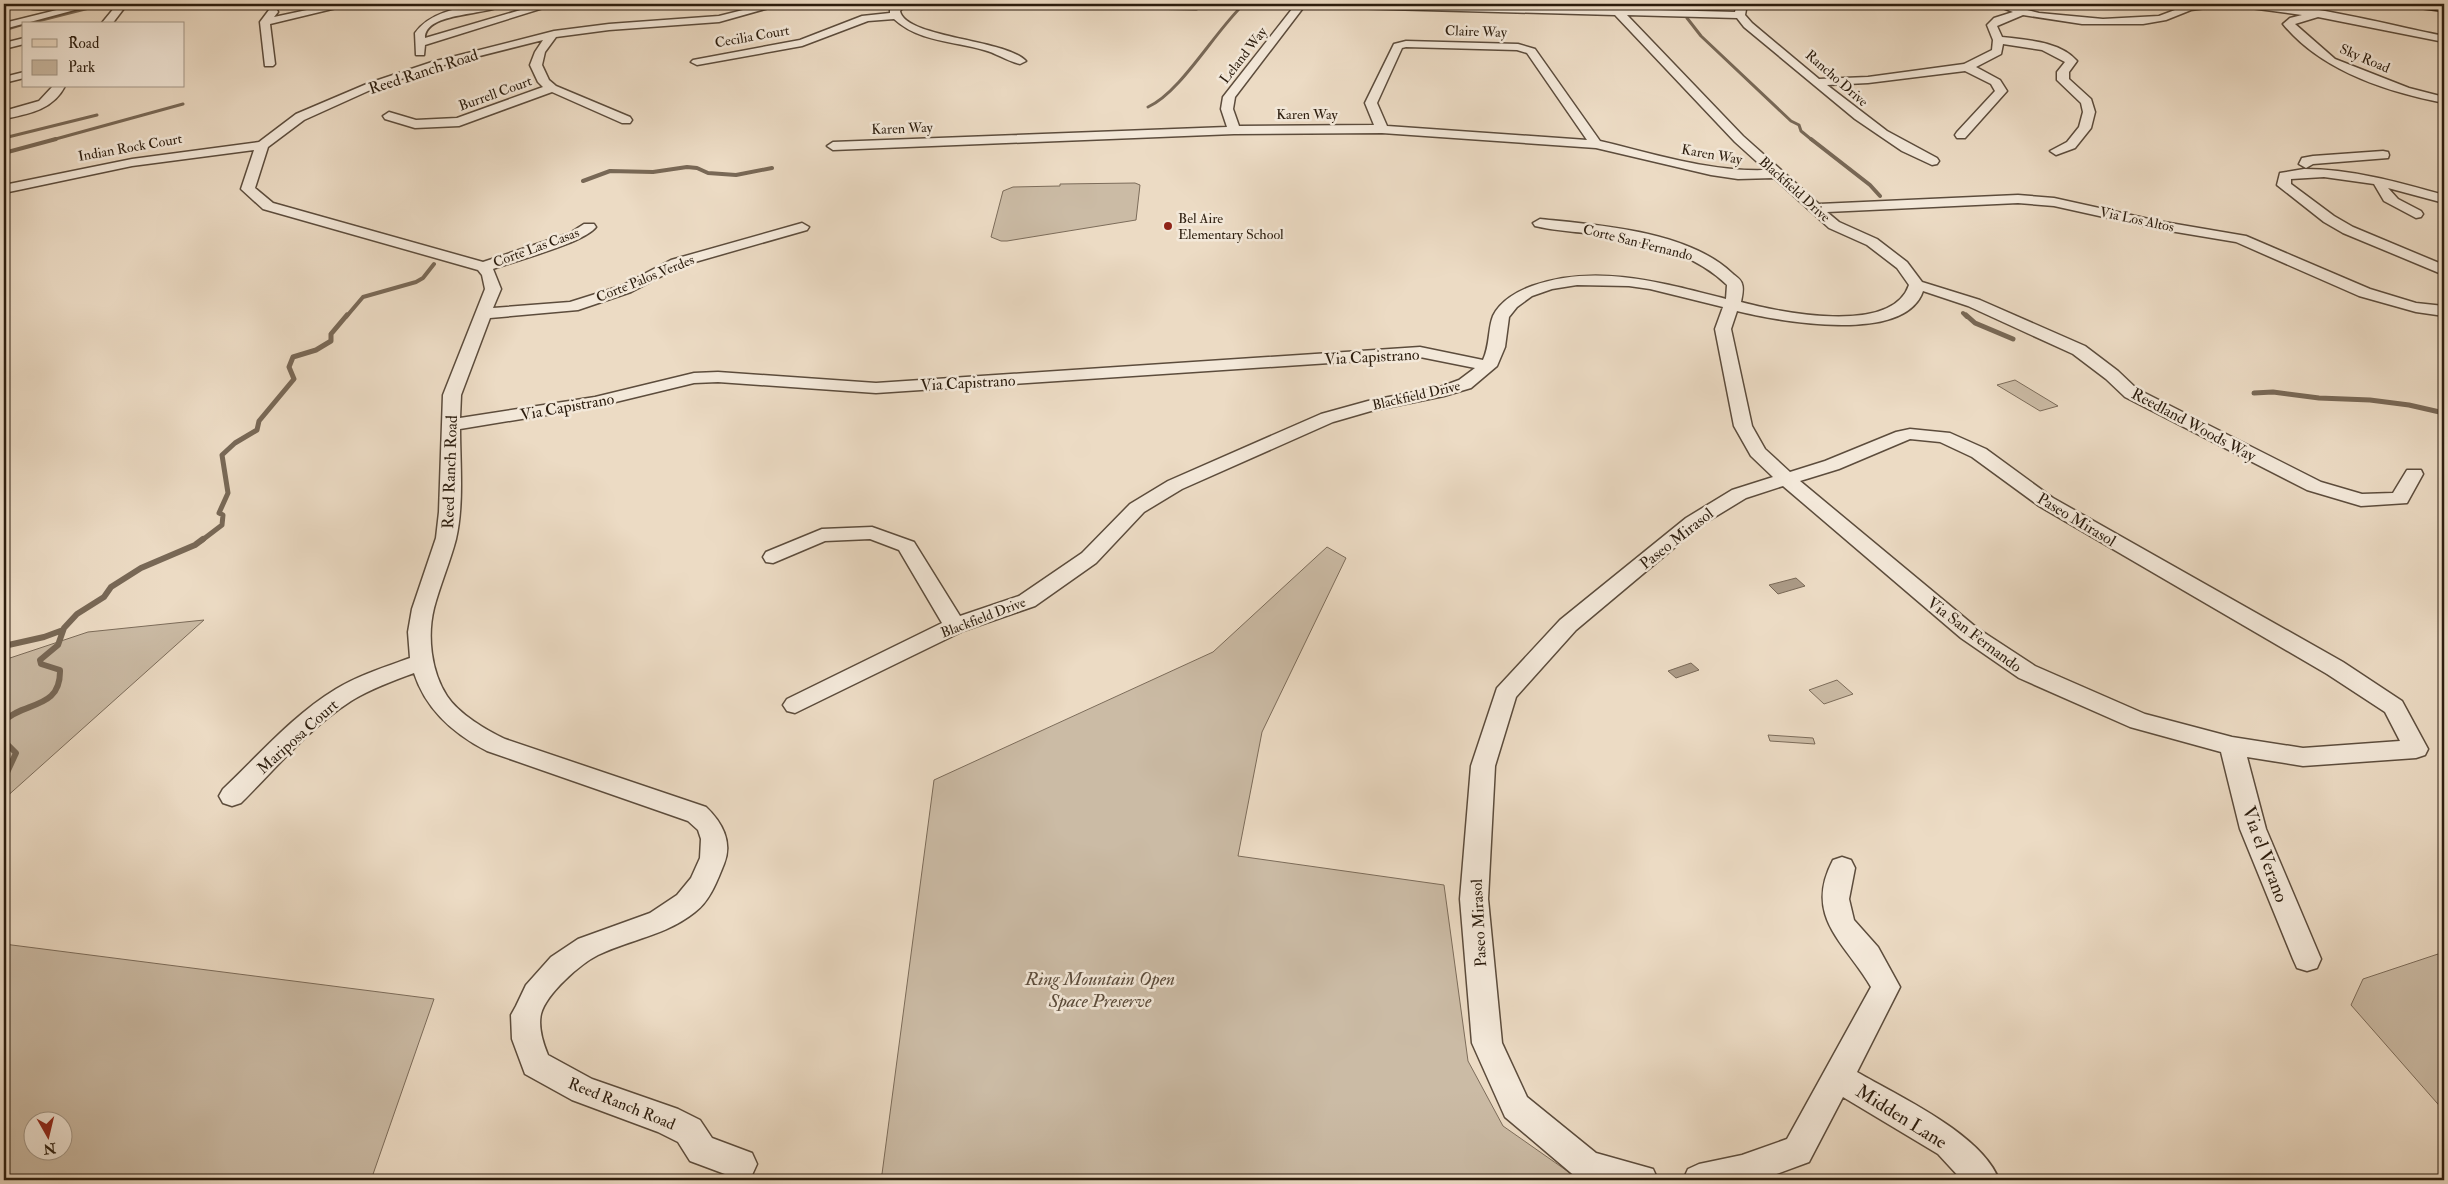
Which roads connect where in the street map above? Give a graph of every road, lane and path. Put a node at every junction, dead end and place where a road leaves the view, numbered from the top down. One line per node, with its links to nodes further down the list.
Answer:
1 (24, 4): 2 (street)
2 (58, 4)
3 (92, 4): 29 (street)
4 (119, 4): 27 (street)
5 (279, 4): 28 (street)
6 (348, 4): 28 (street)
7 (499, 4): 35 (street)
8 (551, 4): 35 (street)
9 (778, 4): 30 (street, Reed Ranch Road)
10 (901, 4): 26 (street)
11 (1209, 4): 19 (street)
12 (1301, 4): 53 (street, Leland Way)
13 (1312, 4): 20 (street)
14 (1603, 4): 23 (street, Blackfield Drive)
15 (2003, 4): 24 (street)
16 (2214, 4): 24 (street)
17 (2243, 4): 25 (street)
18 (2420, 4): 21 (main road)
19 (1139, 5)
20 (1371, 5): 23 (street)
21 (2444, 7)
22 (1741, 10): 23 (street); 45 (street, Rancho Drive)
23 (1618, 12): 62 (street, Blackfield Drive)
24 (2020, 13): 33 (street)
25 (2318, 14): 32 (street); 48 (street, Sky Road)
26 (896, 16): 31 (street, Cecilia Court); 38 (street)
27 (108, 22)
28 (265, 22): 40 (street)
29 (4, 26)
30 (552, 35): 41 (street, Reed Ranch Road); 47 (street)
31 (813, 39): 36 (street, Cecilia Court); 39 (street, Cecilia Court)
32 (2444, 39)
33 (1998, 40): 42 (street); 58 (street)
34 (22, 42): 37 (street)
35 (420, 42): 41 (street)
36 (827, 45)
37 (4, 46)
38 (1020, 61)
39 (697, 62)
40 (270, 64)
41 (436, 64): 56 (street, Reed Ranch Road)
42 (1967, 67): 45 (street); 54 (street)
43 (22, 76): 44 (street)
44 (4, 80)
45 (1819, 82): 60 (street, Rancho Drive)
46 (58, 88): 49 (street)
47 (552, 88): 50 (street, Burrell Court); 51 (street)
48 (2444, 100)
49 (4, 115)
50 (389, 116)
51 (626, 120)
52 (1382, 129): 53 (street, Karen Way); 55 (street, Karen Way); 55 (street, Claire Way)
53 (1234, 130): 57 (street, Karen Way)
54 (1961, 135)
55 (1596, 144): 62 (street, Karen Way)
56 (262, 145): 64 (street, Indian Rock Court); 71 (street)
57 (833, 146)
58 (2056, 151)
59 (2383, 155): 61 (street)
60 (1932, 161)
61 (2316, 172): 63 (street); 72 (street)
62 (1778, 174): 66 (street, Blackfield Drive)
63 (2380, 184): 65 (street); 67 (street)
64 (4, 189)
65 (2444, 199)
66 (1815, 208): 73 (street, Blackfield Drive); 75 (street, Via Los Altos)
67 (2416, 214)
68 (1540, 223): 74 (street, Corte San Fernando)
69 (589, 227): 71 (street, Corte Las Casas)
70 (802, 227): 76 (street, Corte Palos Verdes)
71 (483, 267): 76 (street, Reed Ranch Road)
72 (2444, 271)
73 (1917, 285): 74 (street, Blackfield Drive); 79 (street, Reedland Woods Way)
74 (1730, 305): 77 (street, Blackfield Drive); 80 (street, Via San Fernando)
75 (2444, 311)
76 (484, 314): 78 (street, Reed Ranch Road)
77 (1488, 366): 78 (street, Via Capistrano); 82 (street, Blackfield Drive)
78 (450, 425): 83 (street, Reed Ranch Road)
79 (2414, 474)
80 (1785, 479): 85 (street, Via San Fernando); 86 (street, Paseo Mirasol); 92 (street, Paseo Mirasol)
81 (773, 557): 82 (street)
82 (955, 626): 84 (street, Blackfield Drive)
83 (422, 662): 87 (street, Mariposa Court); 91 (street, Reed Ranch Road)
84 (795, 705)
85 (2232, 746): 86 (street, Via San Fernando); 89 (street, Via el Verano)
86 (2416, 749)
87 (232, 796)
88 (1842, 868): 90 (street)
89 (2307, 959)
90 (1838, 1077): 93 (street); 94 (street, Midden Lane)
91 (741, 1164)
92 (1642, 1180)
93 (1699, 1180)
94 (1983, 1180)

